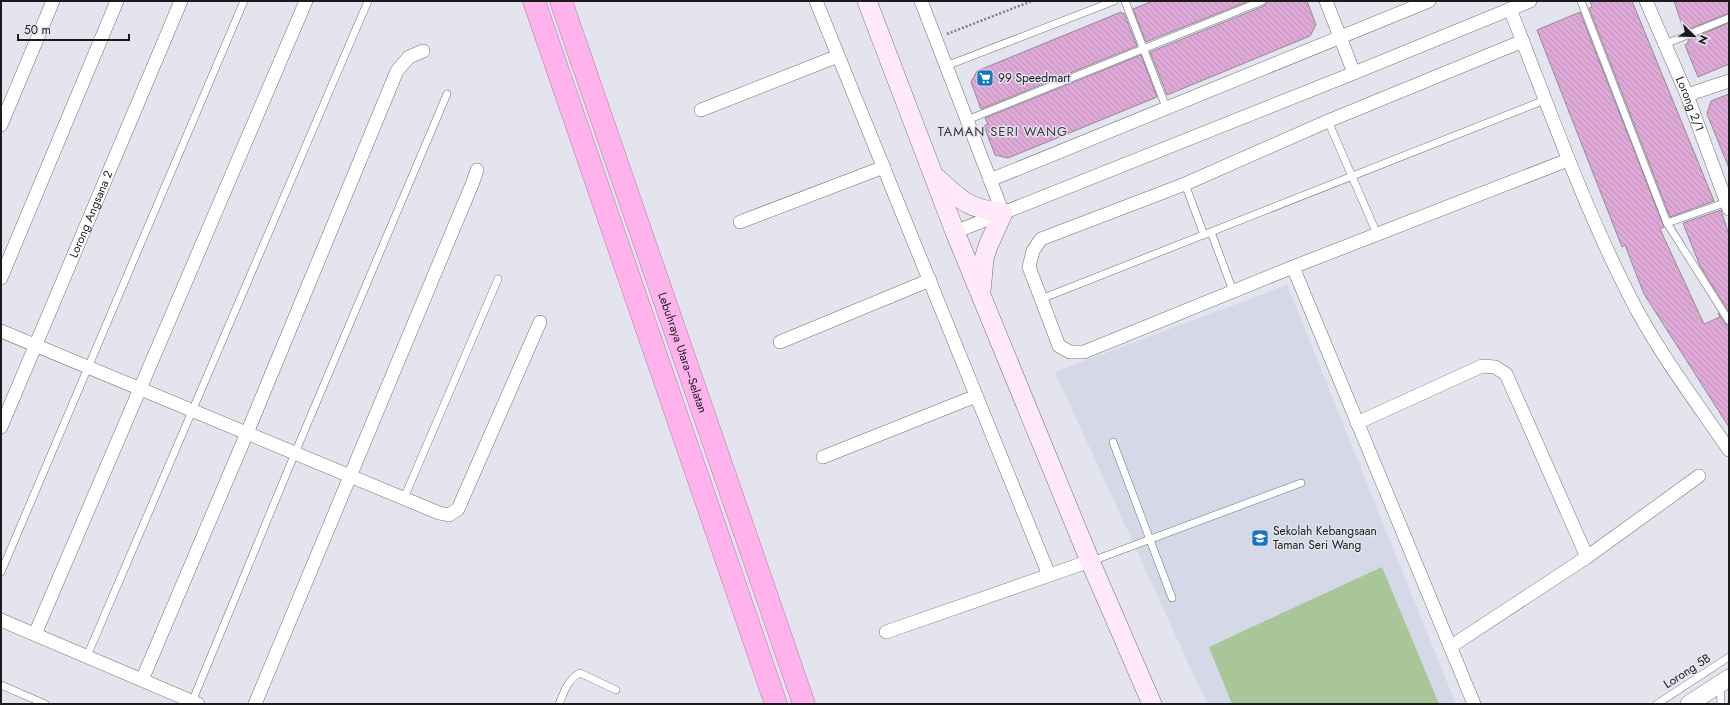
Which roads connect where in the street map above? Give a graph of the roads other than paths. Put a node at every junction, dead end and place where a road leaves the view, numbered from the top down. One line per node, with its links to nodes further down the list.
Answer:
1 (53, 1): 38 (street)
2 (117, 1): 54 (street)
3 (181, 1): 64 (street, Lorong Angsana 2)
4 (244, 1): 65 (lane)
5 (306, 1): 66 (street)
6 (368, 1): 68 (lane)
7 (534, 1): 100 (highway)
8 (561, 1): 101 (highway, Lebuhraya Utara–Selatan)
9 (816, 1): 27 (street)
10 (867, 1): 42 (main road)
11 (921, 1): 28 (street)
12 (1114, 1): 28 (lane)
13 (1125, 1): 25 (lane)
14 (1262, 1): 25 (lane)
15 (1326, 1): 22 (street)
16 (1429, 1): 22 (street)
17 (1530, 1): 20 (street)
18 (1581, 1): 49 (lane)
19 (1646, 1): 24 (street, Lorong 2/1)
20 (1510, 9): 23 (street); 29 (street)
21 (1729, 18): 24 (lane)
22 (1339, 37): 29 (street); 34 (street)
23 (1523, 41): 33 (street); 37 (street)
24 (1665, 44): 32 (street, Lorong 2/1)
25 (1144, 49): 34 (lane); 36 (lane)
26 (423, 51): 71 (street)
27 (838, 56): 35 (street); 40 (street)
28 (946, 66): 36 (street)
29 (1354, 73): 47 (street)
30 (1729, 81): 32 (street)
31 (447, 94): 74 (lane)
32 (1687, 94): 46 (street, Lorong 2/1)
33 (1545, 100): 39 (street); 43 (lane)
34 (1166, 107): 44 (street)
35 (701, 110)
36 (967, 120): 44 (street)
37 (1328, 121): 43 (lane); 45 (street)
38 (1, 125)
39 (1568, 160): 52 (street); 73 (street)
40 (884, 167): 48 (street); 56 (street)
41 (477, 170): 76 (street)
42 (933, 175): 47 (main road); 50 (main road)
43 (1351, 176): 51 (lane); 52 (lane)
44 (990, 180): 47 (street)
45 (1185, 184): 51 (lane); 59 (street)
46 (1728, 205): 49 (lane)
47 (1003, 213): 50 (street); 58 (main road)
48 (740, 222)
49 (1667, 224): 60 (lane)
50 (955, 232): 58 (main road)
51 (1208, 234): 57 (lane); 59 (lane)
52 (1377, 234): 53 (street)
53 (1293, 267): 57 (street); 69 (street)
54 (1, 278)
55 (498, 279): 79 (lane)
56 (930, 280): 63 (street); 67 (street)
57 (1233, 291): 59 (street)
58 (981, 293): 82 (main road)
59 (1041, 299)
60 (1729, 321)
61 (540, 322): 79 (street)
62 (1, 331): 64 (street)
63 (780, 342)
64 (36, 345): 65 (street); 70 (street, Lorong Angsana 2)
65 (88, 367): 66 (street); 83 (lane)
66 (140, 388): 68 (street); 88 (street)
67 (976, 396): 75 (street); 84 (street)
68 (192, 410): 71 (street); 90 (lane)
69 (1357, 423): 81 (street); 89 (street)
70 (1, 427)
71 (248, 433): 74 (street); 92 (street)
72 (1113, 442): 80 (lane)
73 (1729, 450)
74 (295, 453): 76 (street); 96 (lane)
75 (823, 457)
76 (350, 476): 79 (street); 98 (street)
77 (1699, 476): 81 (street)
78 (1301, 483): 80 (lane)
79 (404, 498)
80 (1150, 539): 82 (lane); 85 (lane)
81 (1587, 557): 89 (street)
82 (1090, 561): 84 (street); 102 (main road)
83 (1, 572)
84 (1049, 575): 87 (street)
85 (1172, 598)
86 (1, 620): 88 (street)
87 (886, 632)
88 (35, 634): 90 (street)
89 (1450, 647): 103 (street)
90 (87, 656): 92 (street)
91 (1729, 657): 104 (lane, Lorong 5B)
92 (142, 680): 96 (street)
93 (1724, 681): 105 (street); 106 (lane)
94 (1, 685): 97 (lane)
95 (616, 690): 99 (lane)
96 (188, 702)
97 (46, 704)
98 (255, 704)
99 (559, 704)
100 (776, 704)
101 (804, 704)
102 (1152, 704)
103 (1474, 704)
104 (1658, 704)
105 (1688, 704)
106 (1721, 704)

